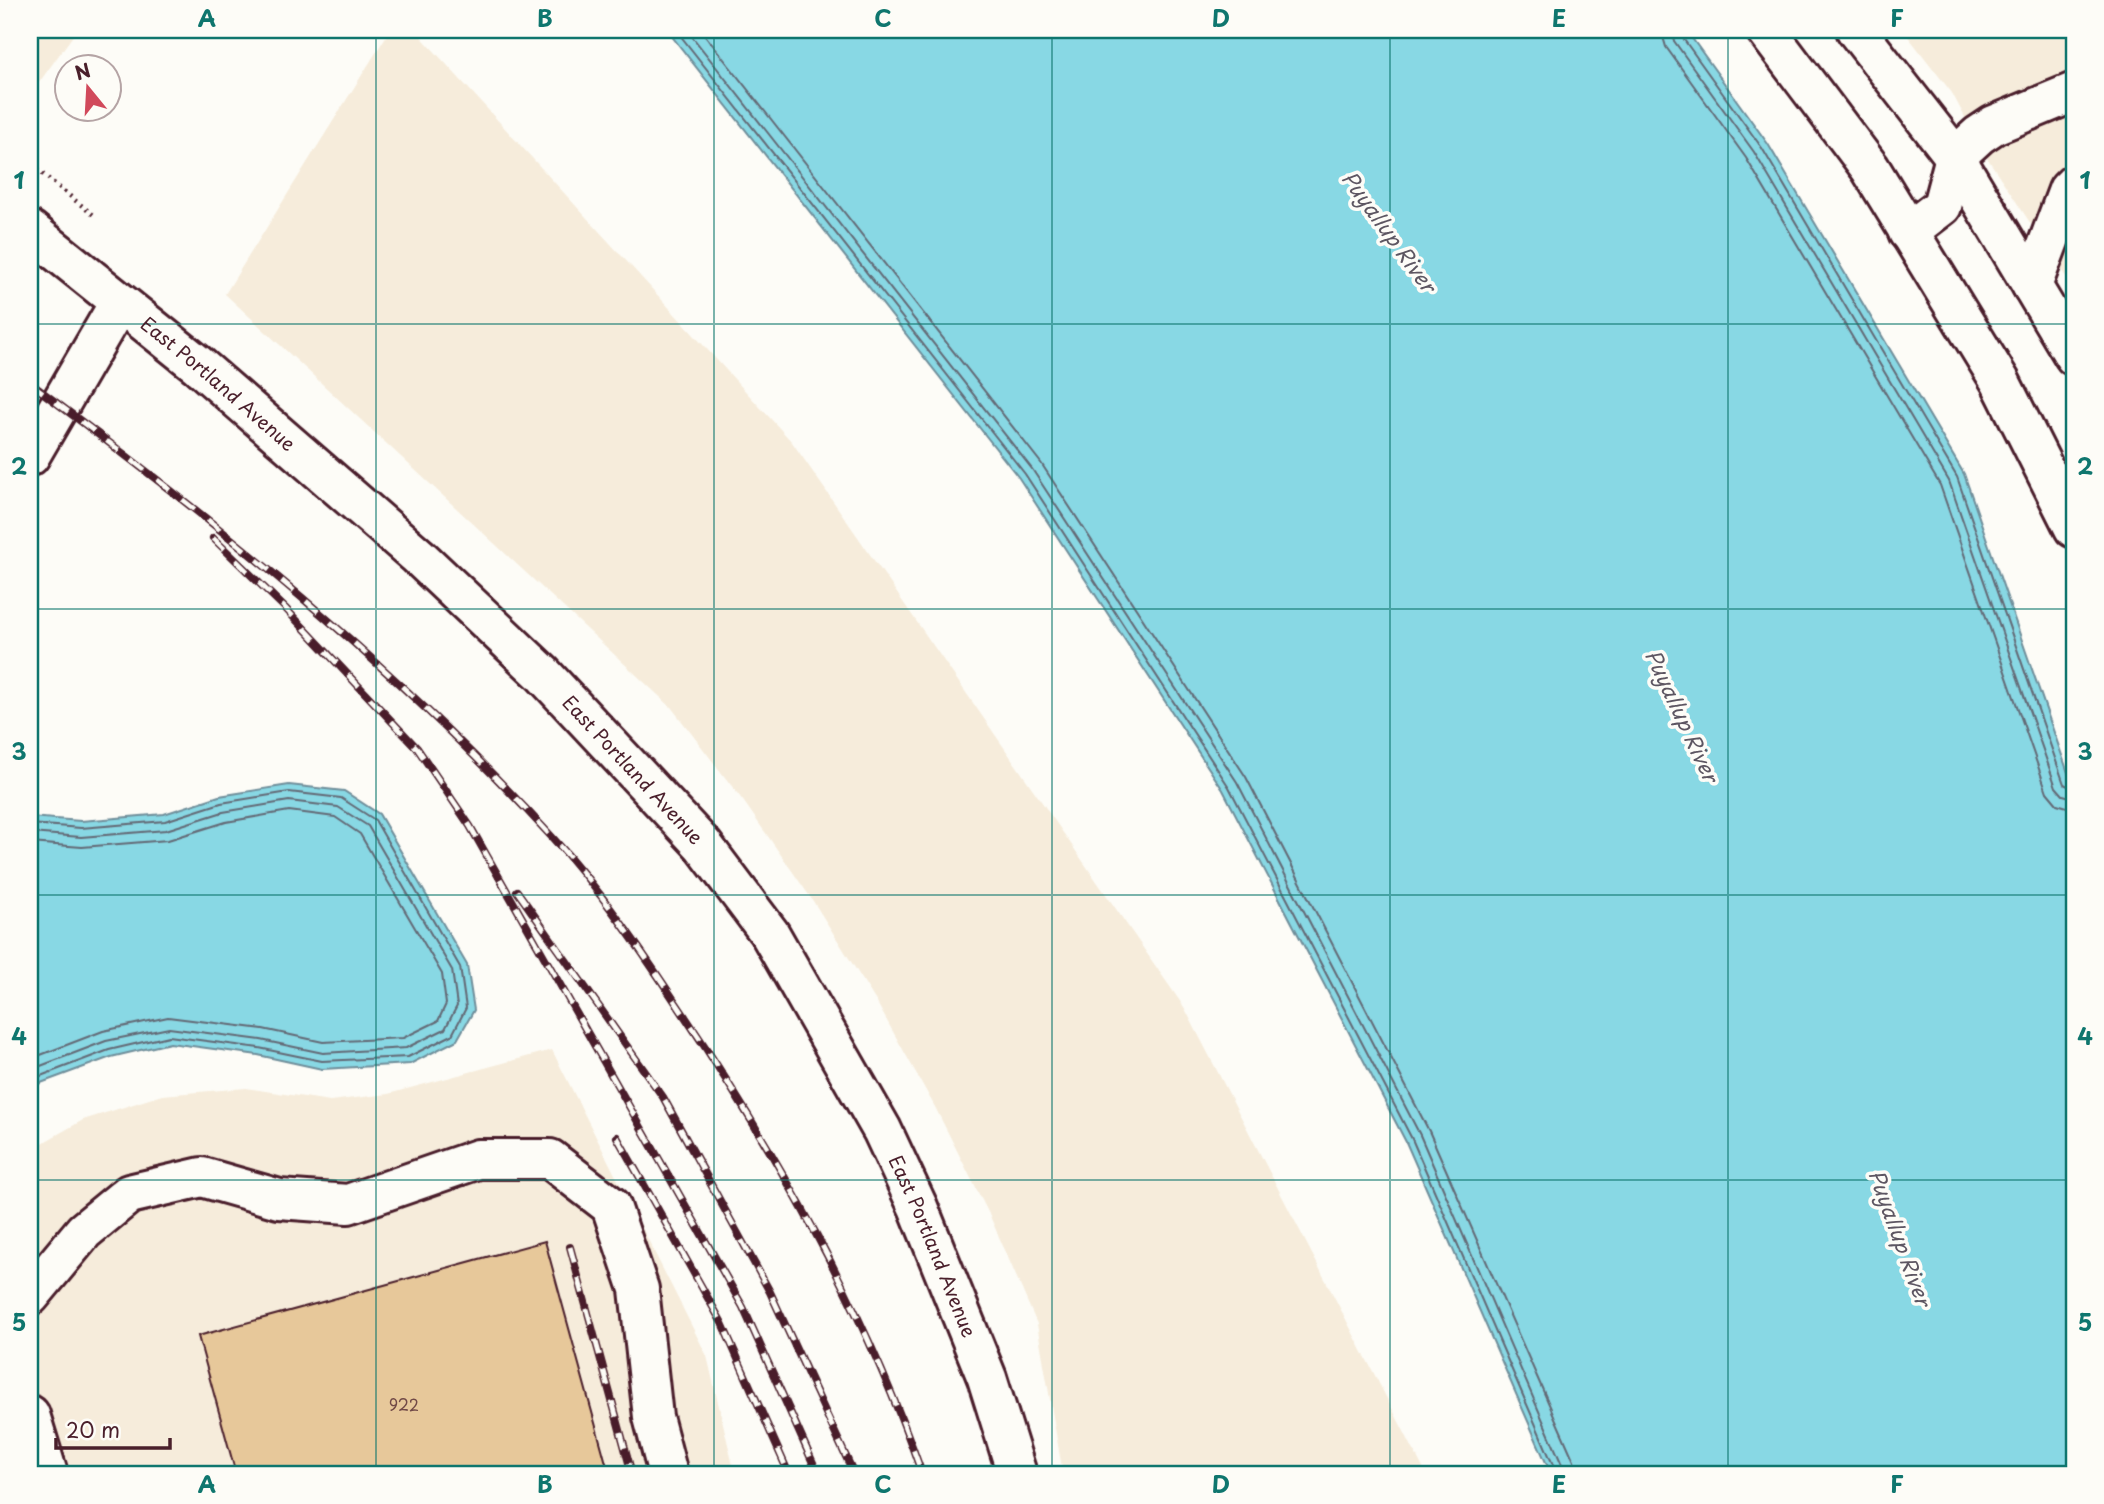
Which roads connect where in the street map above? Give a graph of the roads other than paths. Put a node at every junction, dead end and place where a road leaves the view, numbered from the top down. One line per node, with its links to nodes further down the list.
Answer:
1 (1766, 30): 7 (street)
2 (1856, 30): 4 (street)
3 (2074, 92): 4 (street)
4 (1955, 157): 7 (street); 8 (street)
5 (2074, 184): 8 (street)
6 (30, 230): 9 (street, East Portland Avenue)
7 (1909, 232): 12 (street)
8 (2032, 286): 10 (street)
9 (119, 303): 11 (street); 17 (street, East Portland Avenue)
10 (2074, 356)
11 (30, 456)
12 (2074, 528)
13 (30, 1296): 16 (street)
14 (30, 1415): 15 (street)
15 (48, 1474)
16 (668, 1474)
17 (1017, 1474)

